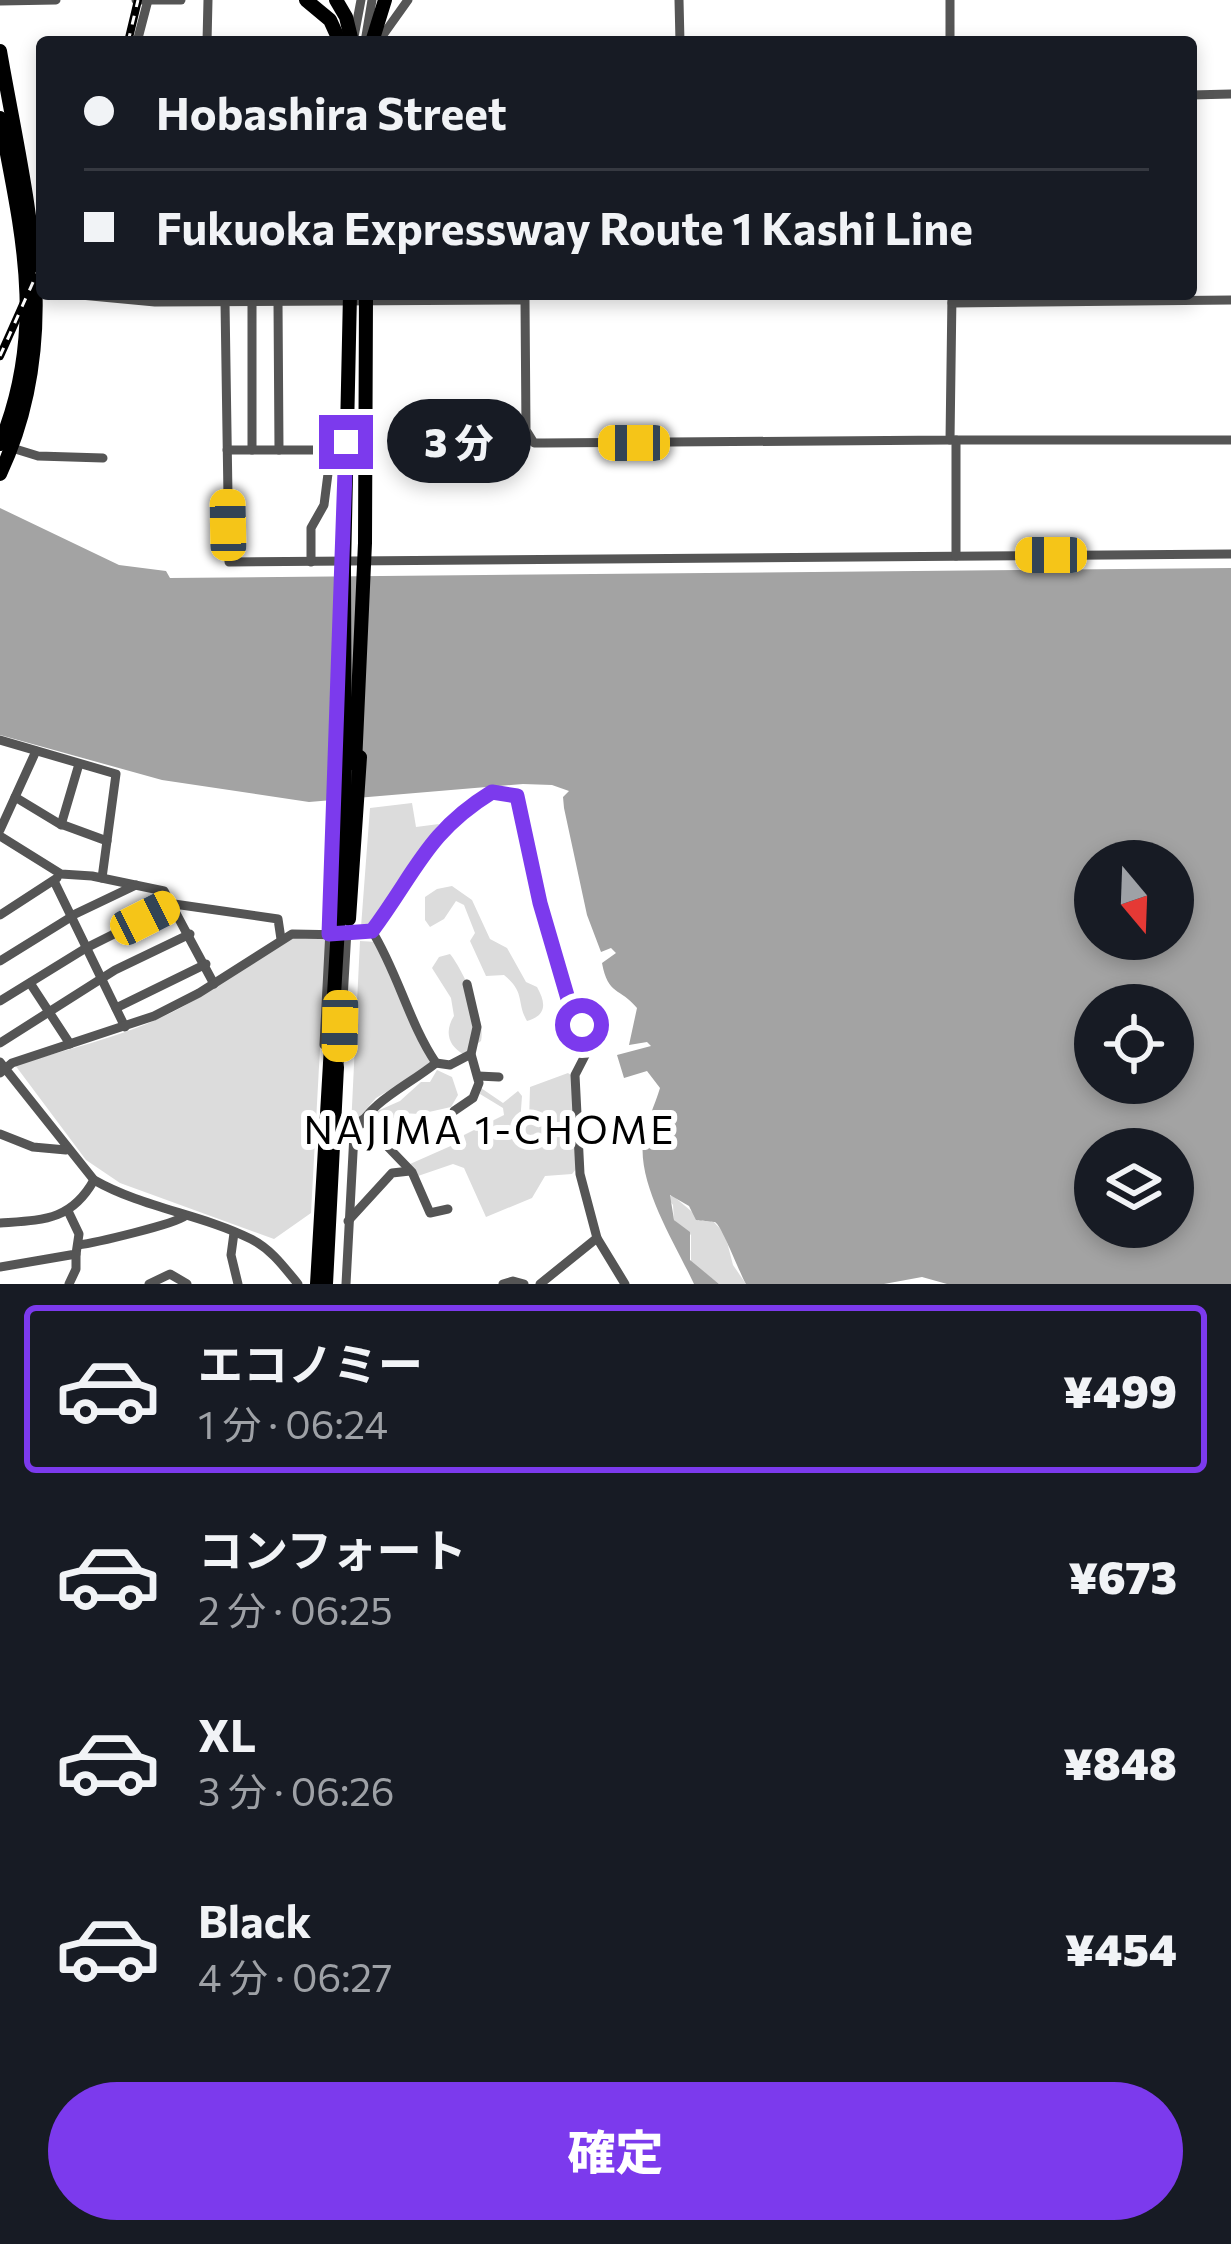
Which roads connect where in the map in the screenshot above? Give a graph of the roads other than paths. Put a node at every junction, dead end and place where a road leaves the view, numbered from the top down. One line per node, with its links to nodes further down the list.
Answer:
1 (56, 0): 14 (street)
2 (136, 0): 4 (street)
3 (148, 0): 15 (street)
4 (181, 0)
5 (208, 0): 16 (street)
6 (306, 0): 17 (highway)
7 (335, 0): 18 (highway)
8 (361, 0): 19 (street)
9 (372, 0): 20 (street)
10 (384, 0): 21 (highway)
11 (408, 0): 22 (street)
12 (679, 0): 23 (street)
13 (950, 0): 24 (street)
14 (0, 1)
15 (139, 36)
16 (207, 36)
17 (346, 36)
18 (349, 36)
19 (351, 36)
20 (371, 36)
21 (373, 36)
22 (376, 36)
23 (680, 36)
24 (950, 36)
25 (0, 51): 30 (highway)
26 (1197, 94): 27 (street)
27 (1231, 94)
28 (0, 118): 29 (highway)
29 (6, 182): 30 (highway)
30 (36, 291): 45 (highway)
31 (216, 300): 40 (street)
32 (304, 300): 42 (street)
33 (356, 300): 53 (highway)
34 (356, 300): 50 (street)
35 (356, 300): 53 (highway)
36 (525, 300): 43 (street)
37 (952, 300): 43 (street)
38 (1197, 300): 39 (street)
39 (1231, 300)
40 (225, 302): 41 (street); 46 (street)
41 (252, 302): 42 (street); 47 (street)
42 (278, 302): 48 (street)
43 (953, 440): 44 (street); 55 (street)
44 (1231, 440)
45 (6, 446): 51 (street); 52 (highway)
46 (227, 450): 47 (street); 56 (street)
47 (252, 450): 48 (street)
48 (279, 450): 49 (street)
49 (331, 450): 50 (street); 56 (street)
50 (350, 450): 53 (street)
51 (104, 458)
52 (0, 475)
53 (354, 554): 61 (highway); 61 (highway); 117 (highway); 118 (highway)
54 (1231, 554): 55 (street)
55 (956, 556): 56 (street)
56 (311, 562)
57 (1, 741): 58 (street)
58 (37, 751): 59 (street); 60 (street)
59 (79, 764): 62 (street); 64 (street)
60 (15, 797): 62 (street); 63 (street)
61 (346, 809): 71 (highway); 72 (highway)
62 (61, 824): 64 (street)
63 (0, 833): 65 (street)
64 (107, 842): 66 (street)
65 (57, 878): 66 (street); 69 (street); 70 (street)
66 (102, 878): 67 (street)
67 (138, 884): 68 (street); 70 (street)
68 (174, 904): 74 (street); 75 (street); 76 (street)
69 (0, 916)
70 (71, 917): 76 (street); 77 (street)
71 (348, 927): 72 (street); 73 (street); 99 (street)
72 (329, 931): 75 (street); 98 (street)
73 (372, 931): 90 (street); 109 (street)
74 (190, 934): 78 (street); 79 (street)
75 (281, 939): 81 (street)
76 (86, 948): 79 (street); 80 (street)
77 (0, 961)
78 (206, 964): 81 (street); 84 (street)
79 (101, 978): 84 (street); 85 (street)
80 (30, 983): 83 (street); 85 (street)
81 (214, 984): 86 (street)
82 (467, 984): 89 (street)
83 (0, 1001)
84 (116, 1008): 86 (street)
85 (49, 1012): 87 (street); 88 (street)
86 (125, 1027): 88 (street)
87 (0, 1042)
88 (70, 1045): 91 (street)
89 (471, 1054): 90 (street); 92 (street)
90 (436, 1063): 95 (street)
91 (2, 1068): 100 (street)
92 (478, 1076): 93 (street); 94 (street)
93 (500, 1077)
94 (454, 1111)
95 (362, 1120): 97 (street); 101 (street)
96 (0, 1134): 100 (street)
97 (354, 1134): 99 (street); 106 (street)
98 (320, 1138): 99 (street); 117 (street)
99 (338, 1138): 118 (street)
100 (66, 1150): 102 (street)
101 (410, 1171): 103 (street); 106 (street)
102 (94, 1180): 104 (street); 105 (street)
103 (448, 1209)
104 (68, 1211): 107 (street); 110 (street)
105 (185, 1216): 108 (street); 110 (street)
106 (348, 1221): 119 (street)
107 (0, 1223)
108 (234, 1233): 115 (street); 116 (street)
109 (597, 1238): 122 (street); 123 (street)
110 (77, 1250): 111 (street); 112 (street)
111 (0, 1267)
112 (69, 1284)
113 (149, 1284): 114 (street)
114 (187, 1284)
115 (238, 1284)
116 (298, 1284)
117 (315, 1284)
118 (328, 1284)
119 (346, 1284)
120 (503, 1284): 121 (street)
121 (524, 1284)
122 (540, 1284)
123 (625, 1284)

